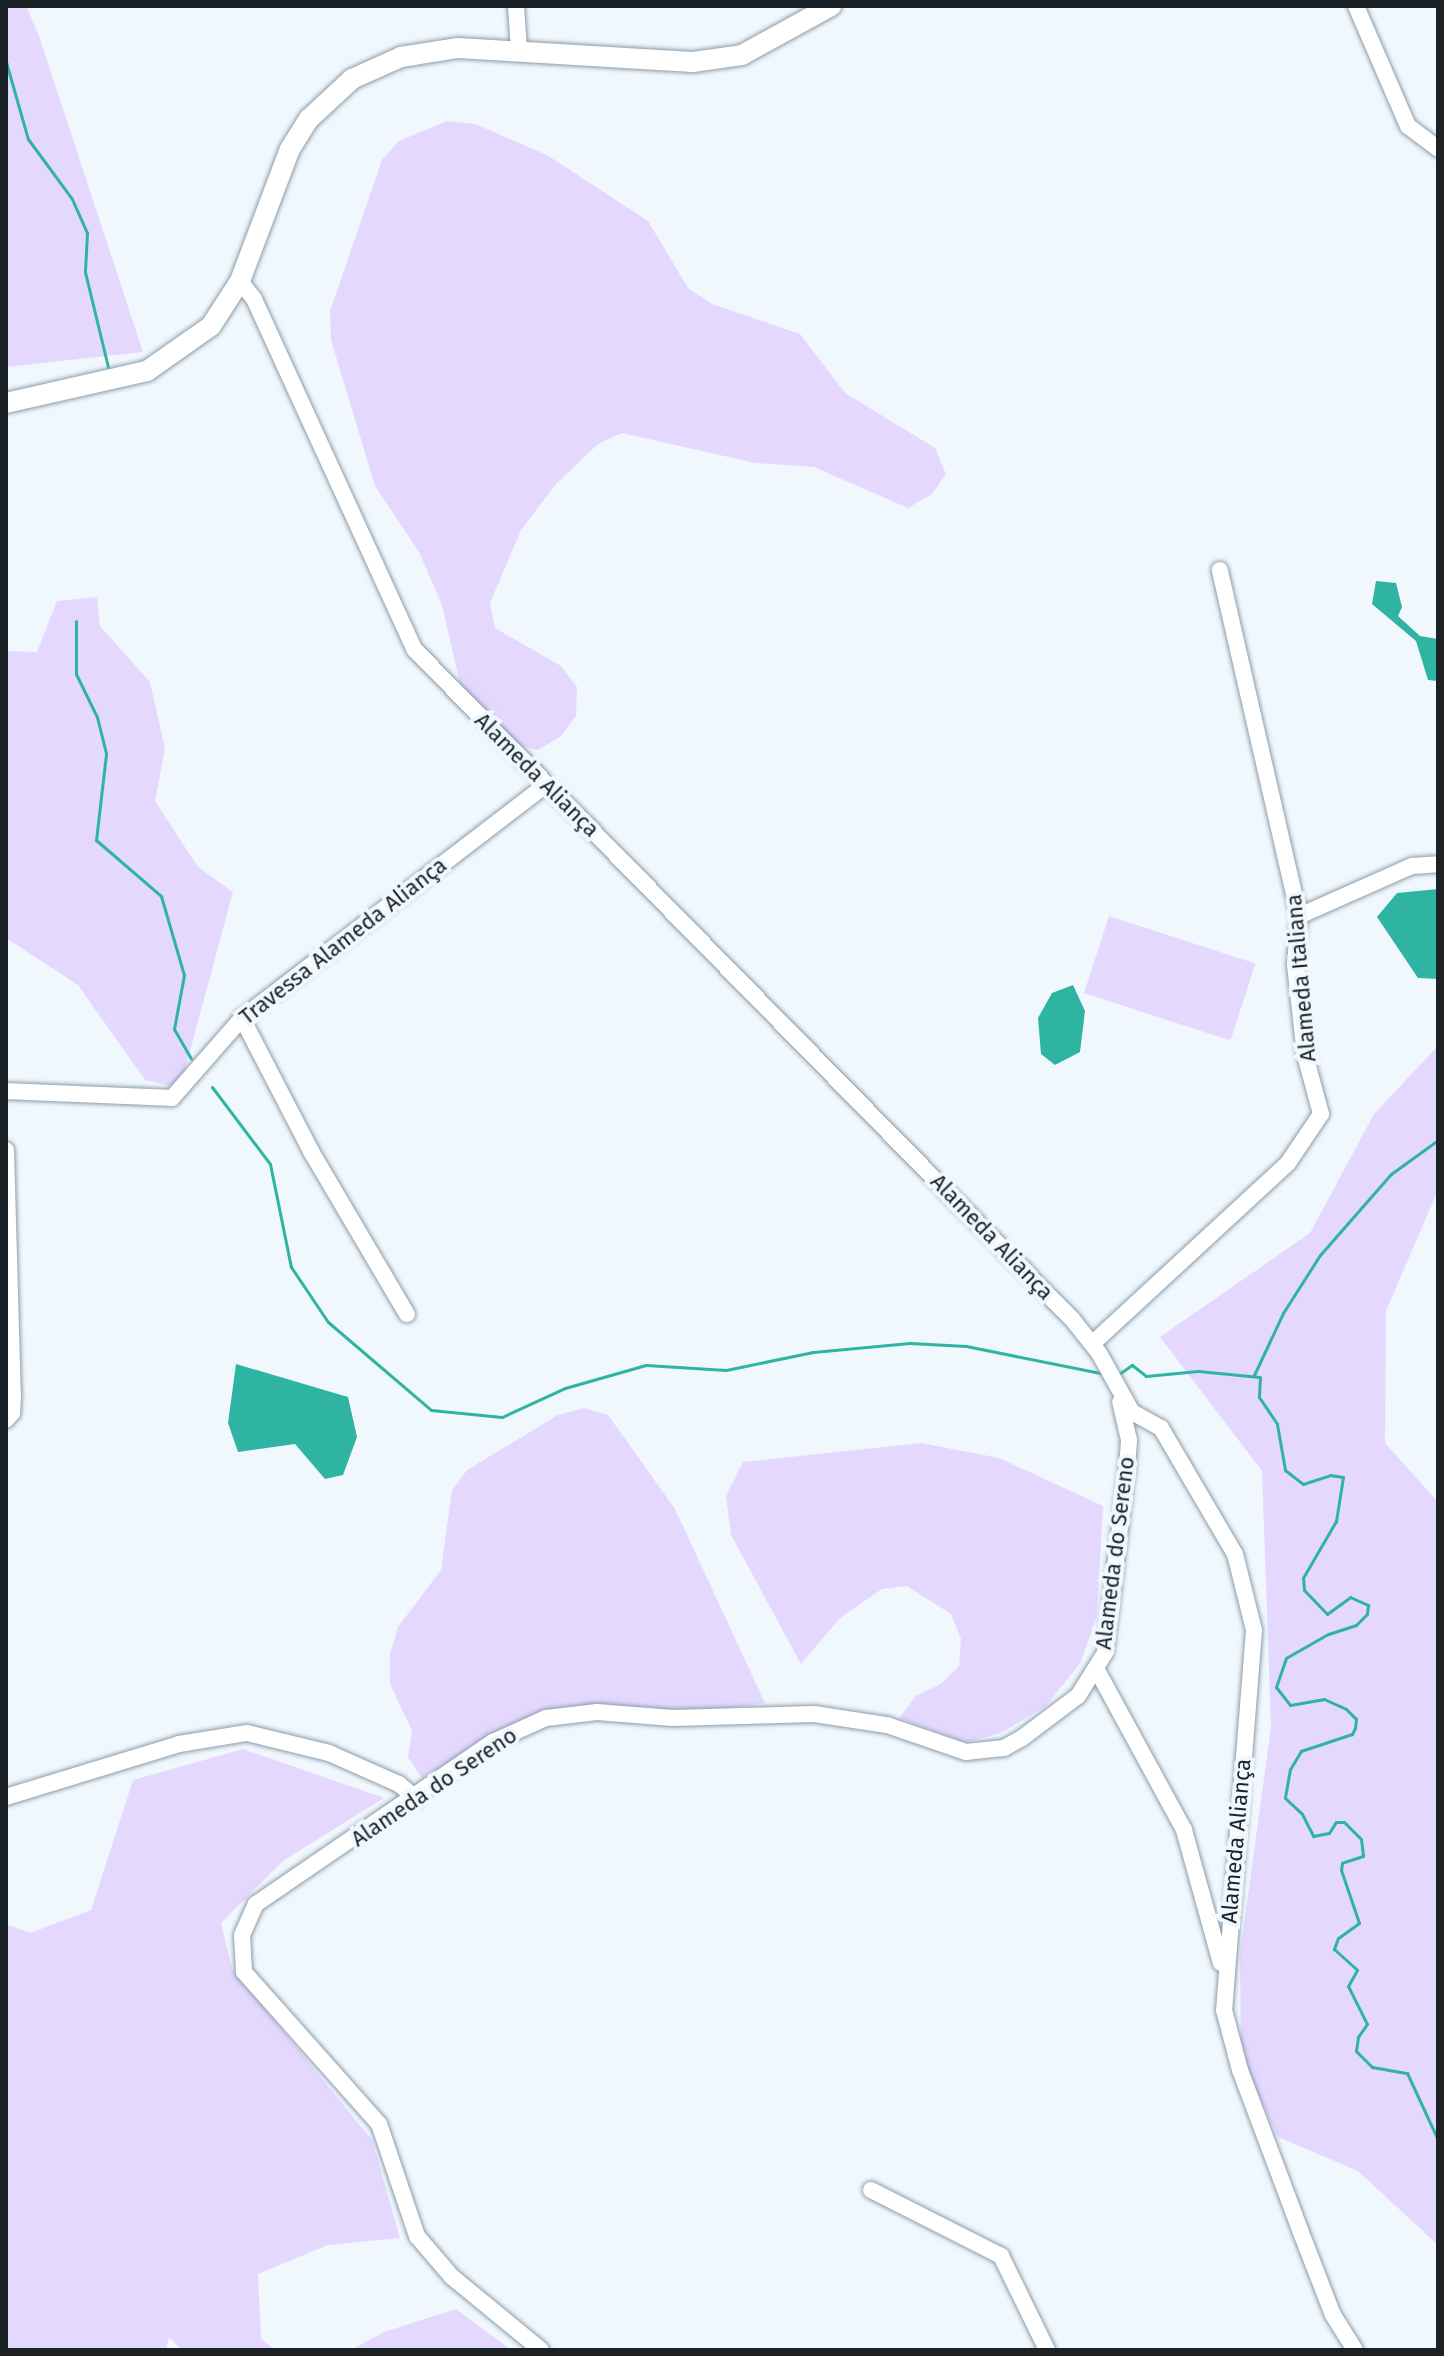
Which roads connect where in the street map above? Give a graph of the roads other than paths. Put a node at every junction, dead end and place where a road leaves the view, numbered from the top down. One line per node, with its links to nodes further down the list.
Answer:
1 (516, 6): 4 (street)
2 (831, 6): 4 (main road)
3 (1356, 6): 5 (street)
4 (519, 50): 6 (main road)
5 (1438, 149)
6 (240, 281): 7 (main road); 9 (street, Alameda Aliança)
7 (6, 403)
8 (1220, 570): 11 (street, Alameda Italiana)
9 (546, 785): 12 (street, Travessa Alameda Aliança); 16 (street, Alameda Aliança)
10 (1438, 864): 11 (street)
11 (1299, 916): 16 (street, Alameda Italiana)
12 (242, 1018): 13 (street, Travessa Alameda Aliança); 15 (street)
13 (6, 1091)
14 (6, 1150): 18 (street)
15 (407, 1314)
16 (1096, 1349): 17 (street, Alameda Aliança)
17 (1116, 1381): 19 (street, Alameda do Sereno); 22 (street, Alameda Aliança)
18 (6, 1420)
19 (1098, 1672): 21 (street, Alameda do Sereno); 22 (street)
20 (6, 1797): 21 (street)
21 (416, 1799): 24 (street, Alameda do Sereno)
22 (1224, 1972): 26 (street, Alameda Aliança)
23 (871, 2190): 25 (street)
24 (541, 2350)
25 (1047, 2350)
26 (1355, 2350)

